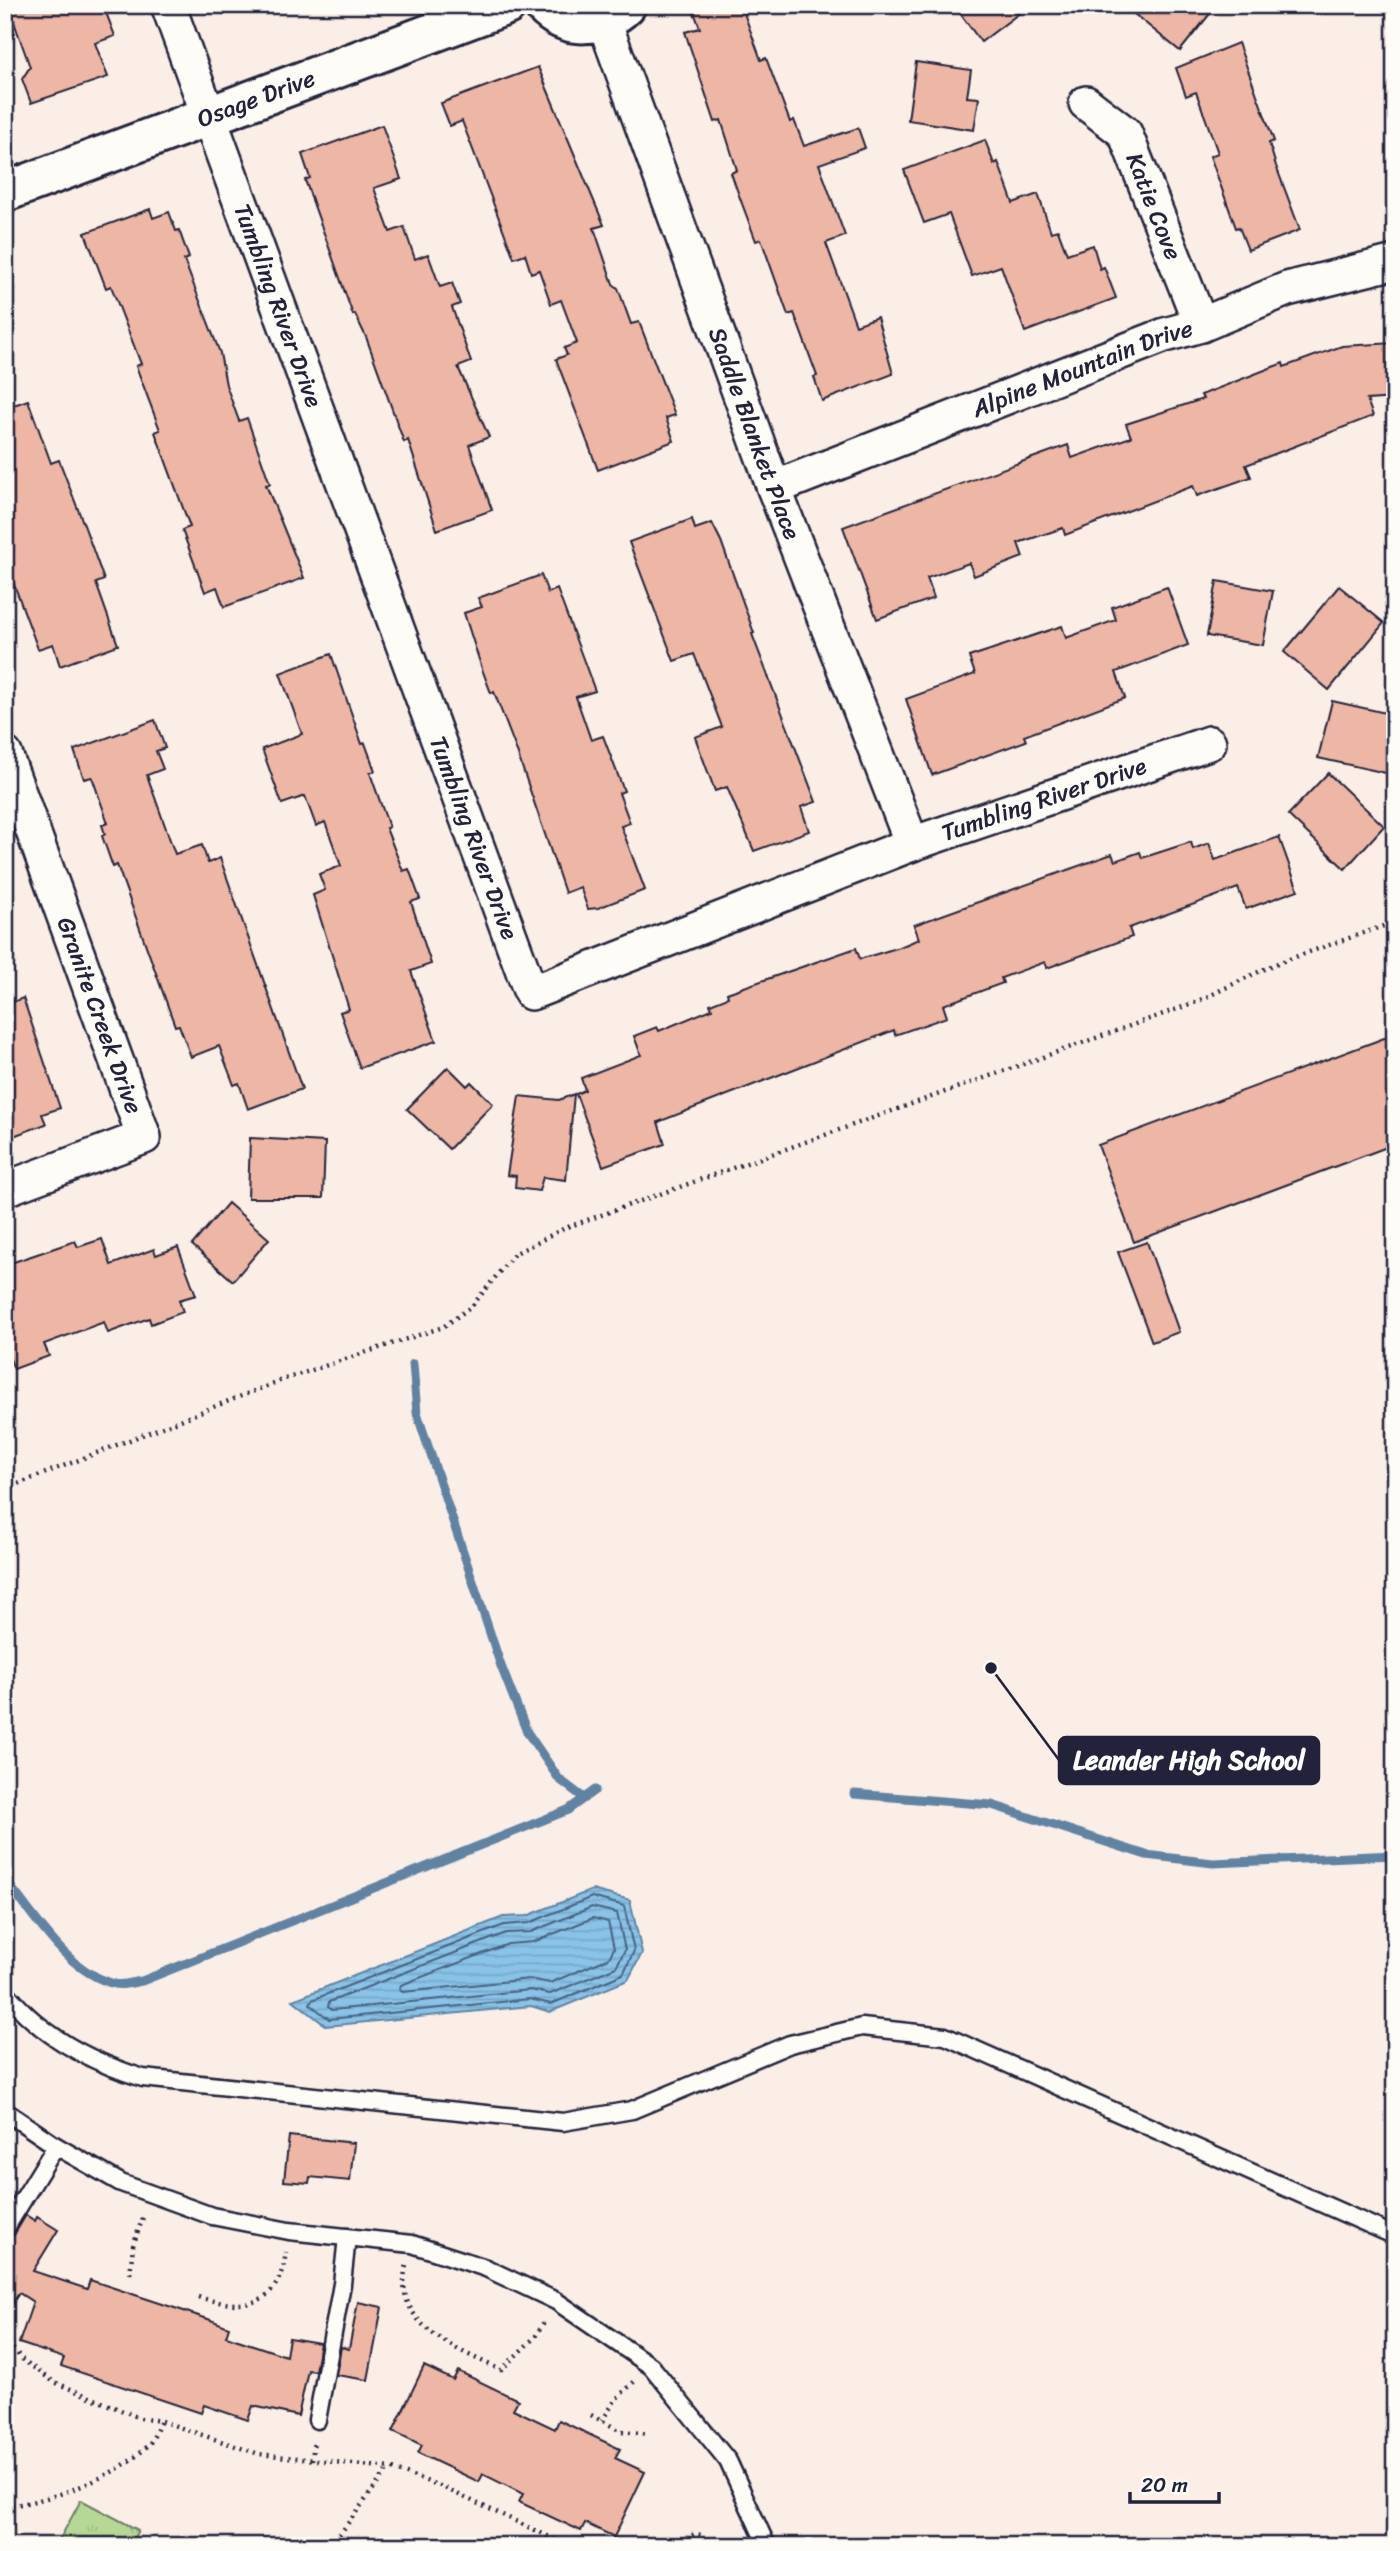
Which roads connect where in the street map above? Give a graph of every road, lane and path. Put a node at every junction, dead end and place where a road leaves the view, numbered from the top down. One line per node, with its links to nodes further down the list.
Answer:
1 (168, 5): 6 (street, Tumbling River Drive)
2 (506, 5): 6 (street, Osage Drive)
3 (543, 5): 4 (street)
4 (615, 13): 10 (street, Saddle Blanket Place)
5 (1086, 103): 9 (street, Katie Cove)
6 (210, 116): 7 (street, Osage Drive); 13 (street, Tumbling River Drive)
7 (5, 192)
8 (1395, 262): 9 (street, Alpine Mountain Drive)
9 (1201, 325): 10 (street, Alpine Mountain Drive)
10 (774, 488): 13 (street, Saddle Blanket Place)
11 (1209, 743): 13 (street, Tumbling River Drive)
12 (5, 754): 15 (street, Granite Creek Drive)
13 (912, 844)
14 (1395, 922): 16 (path)
15 (5, 1189)
16 (5, 1489)
17 (5, 1991): 23 (lane)
18 (5, 2111): 19 (lane)
19 (56, 2146): 20 (lane); 21 (lane)
20 (151, 2194): 22 (lane); 26 (path)
21 (5, 2229)
22 (289, 2231): 24 (lane); 27 (path)
23 (1395, 2236)
24 (347, 2238): 25 (lane); 32 (lane)
25 (412, 2244): 28 (lane); 28 (path)
26 (130, 2274)
27 (198, 2297)
28 (556, 2301): 30 (lane)
29 (5, 2330): 33 (path)
30 (651, 2366): 34 (path); 42 (lane)
31 (591, 2415): 34 (path)
32 (317, 2420)
33 (161, 2421): 36 (path); 37 (path)
34 (602, 2421): 35 (path)
35 (649, 2434)
36 (390, 2468): 38 (path); 39 (path)
37 (5, 2506)
38 (331, 2546)
39 (569, 2546)
40 (666, 2546): 41 (path)
41 (706, 2546)
42 (767, 2546)

